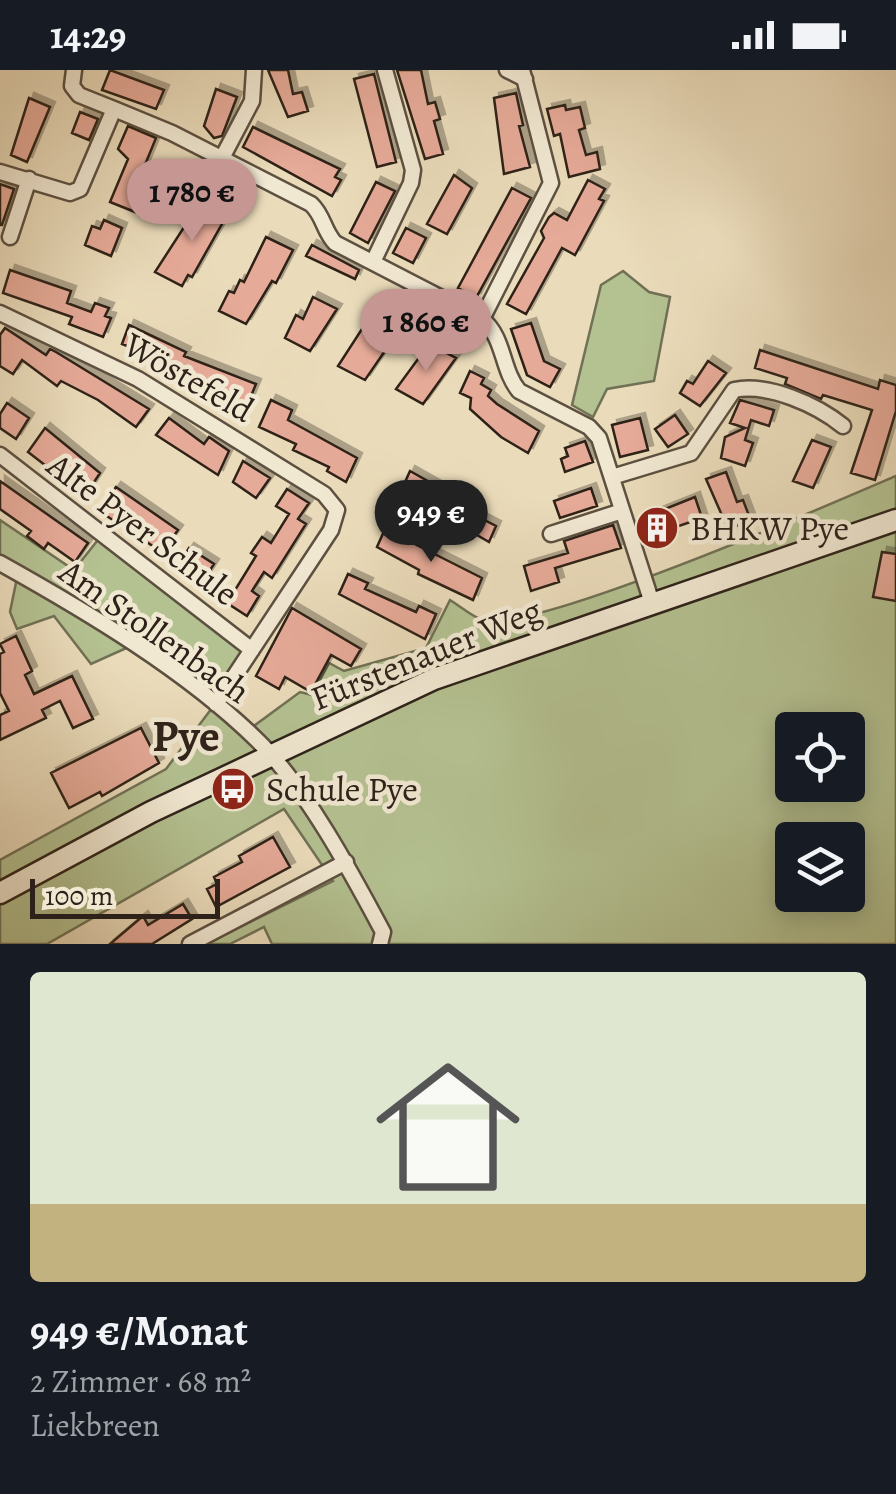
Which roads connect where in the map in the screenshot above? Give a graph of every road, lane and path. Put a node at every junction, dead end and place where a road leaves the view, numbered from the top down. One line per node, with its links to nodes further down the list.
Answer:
1 (74, 70): 6 (street)
2 (254, 70): 7 (street)
3 (386, 70): 11 (street)
4 (507, 70): 5 (street)
5 (524, 74): 13 (street)
6 (114, 109): 7 (street); 9 (street)
7 (222, 158): 11 (street)
8 (0, 172): 9 (street)
9 (30, 179): 10 (street)
10 (10, 238)
11 (373, 262): 13 (street)
12 (0, 312): 22 (street, Wöstefeld)
13 (482, 319): 16 (street)
14 (843, 426): 16 (street)
15 (0, 455): 22 (street, Alte Pyer Schule)
16 (612, 477): 17 (street)
17 (622, 511): 19 (street); 21 (street)
18 (896, 520): 21 (street, Fürstenauer Weg)
19 (552, 534)
20 (0, 563): 23 (street, Am Stollenbach)
21 (652, 602): 24 (street, Fürstenauer Weg)
22 (252, 650): 23 (street)
23 (216, 704): 24 (street, Am Stollenbach)
24 (270, 755): 25 (street, Am Stollenbach); 26 (street, Fürstenauer Weg)
25 (346, 862): 27 (street); 28 (street, Am Stollenbach)
26 (0, 893)
27 (190, 944)
28 (380, 944)

